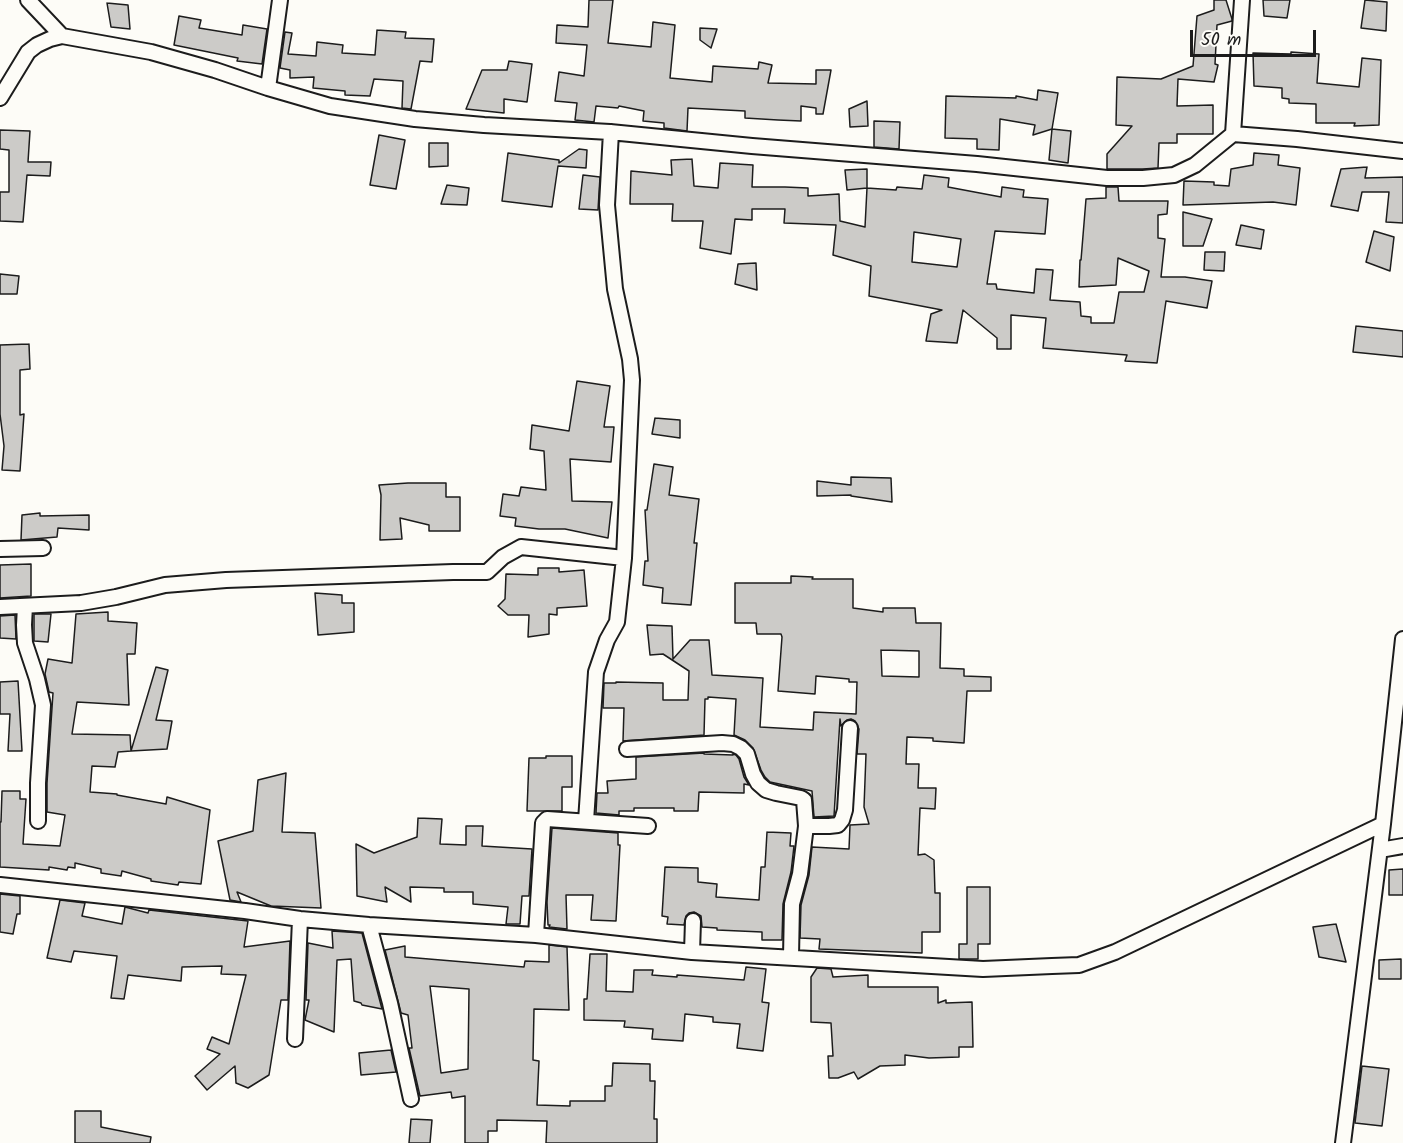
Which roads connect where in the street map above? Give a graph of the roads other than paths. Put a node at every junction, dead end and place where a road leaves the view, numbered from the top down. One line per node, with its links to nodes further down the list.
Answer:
1 (28, 0): 4 (street)
2 (280, 0): 5 (street)
3 (1242, 0): 8 (street)
4 (62, 36): 5 (street); 6 (street)
5 (268, 88): 7 (street)
6 (0, 98)
7 (610, 132): 8 (street); 12 (street)
8 (1233, 134): 9 (street)
9 (1403, 151)
10 (43, 548): 11 (street)
11 (0, 549)
12 (624, 558): 13 (street); 19 (street)
13 (25, 606): 14 (street); 18 (street)
14 (0, 607)
15 (1403, 639): 20 (street)
16 (850, 728): 22 (street)
17 (627, 749): 22 (street)
18 (38, 821)
19 (586, 821): 21 (street); 29 (street)
20 (1383, 824): 24 (street); 31 (street)
21 (648, 826)
22 (806, 826): 31 (street)
23 (1403, 846): 24 (street)
24 (1380, 850): 34 (street)
25 (0, 885): 26 (street)
26 (300, 919): 28 (street); 32 (street)
27 (693, 921): 30 (street)
28 (369, 925): 29 (street); 33 (street)
29 (536, 935): 30 (street)
30 (692, 952): 31 (street)
31 (791, 957)
32 (295, 1040)
33 (411, 1099)
34 (1343, 1143)

